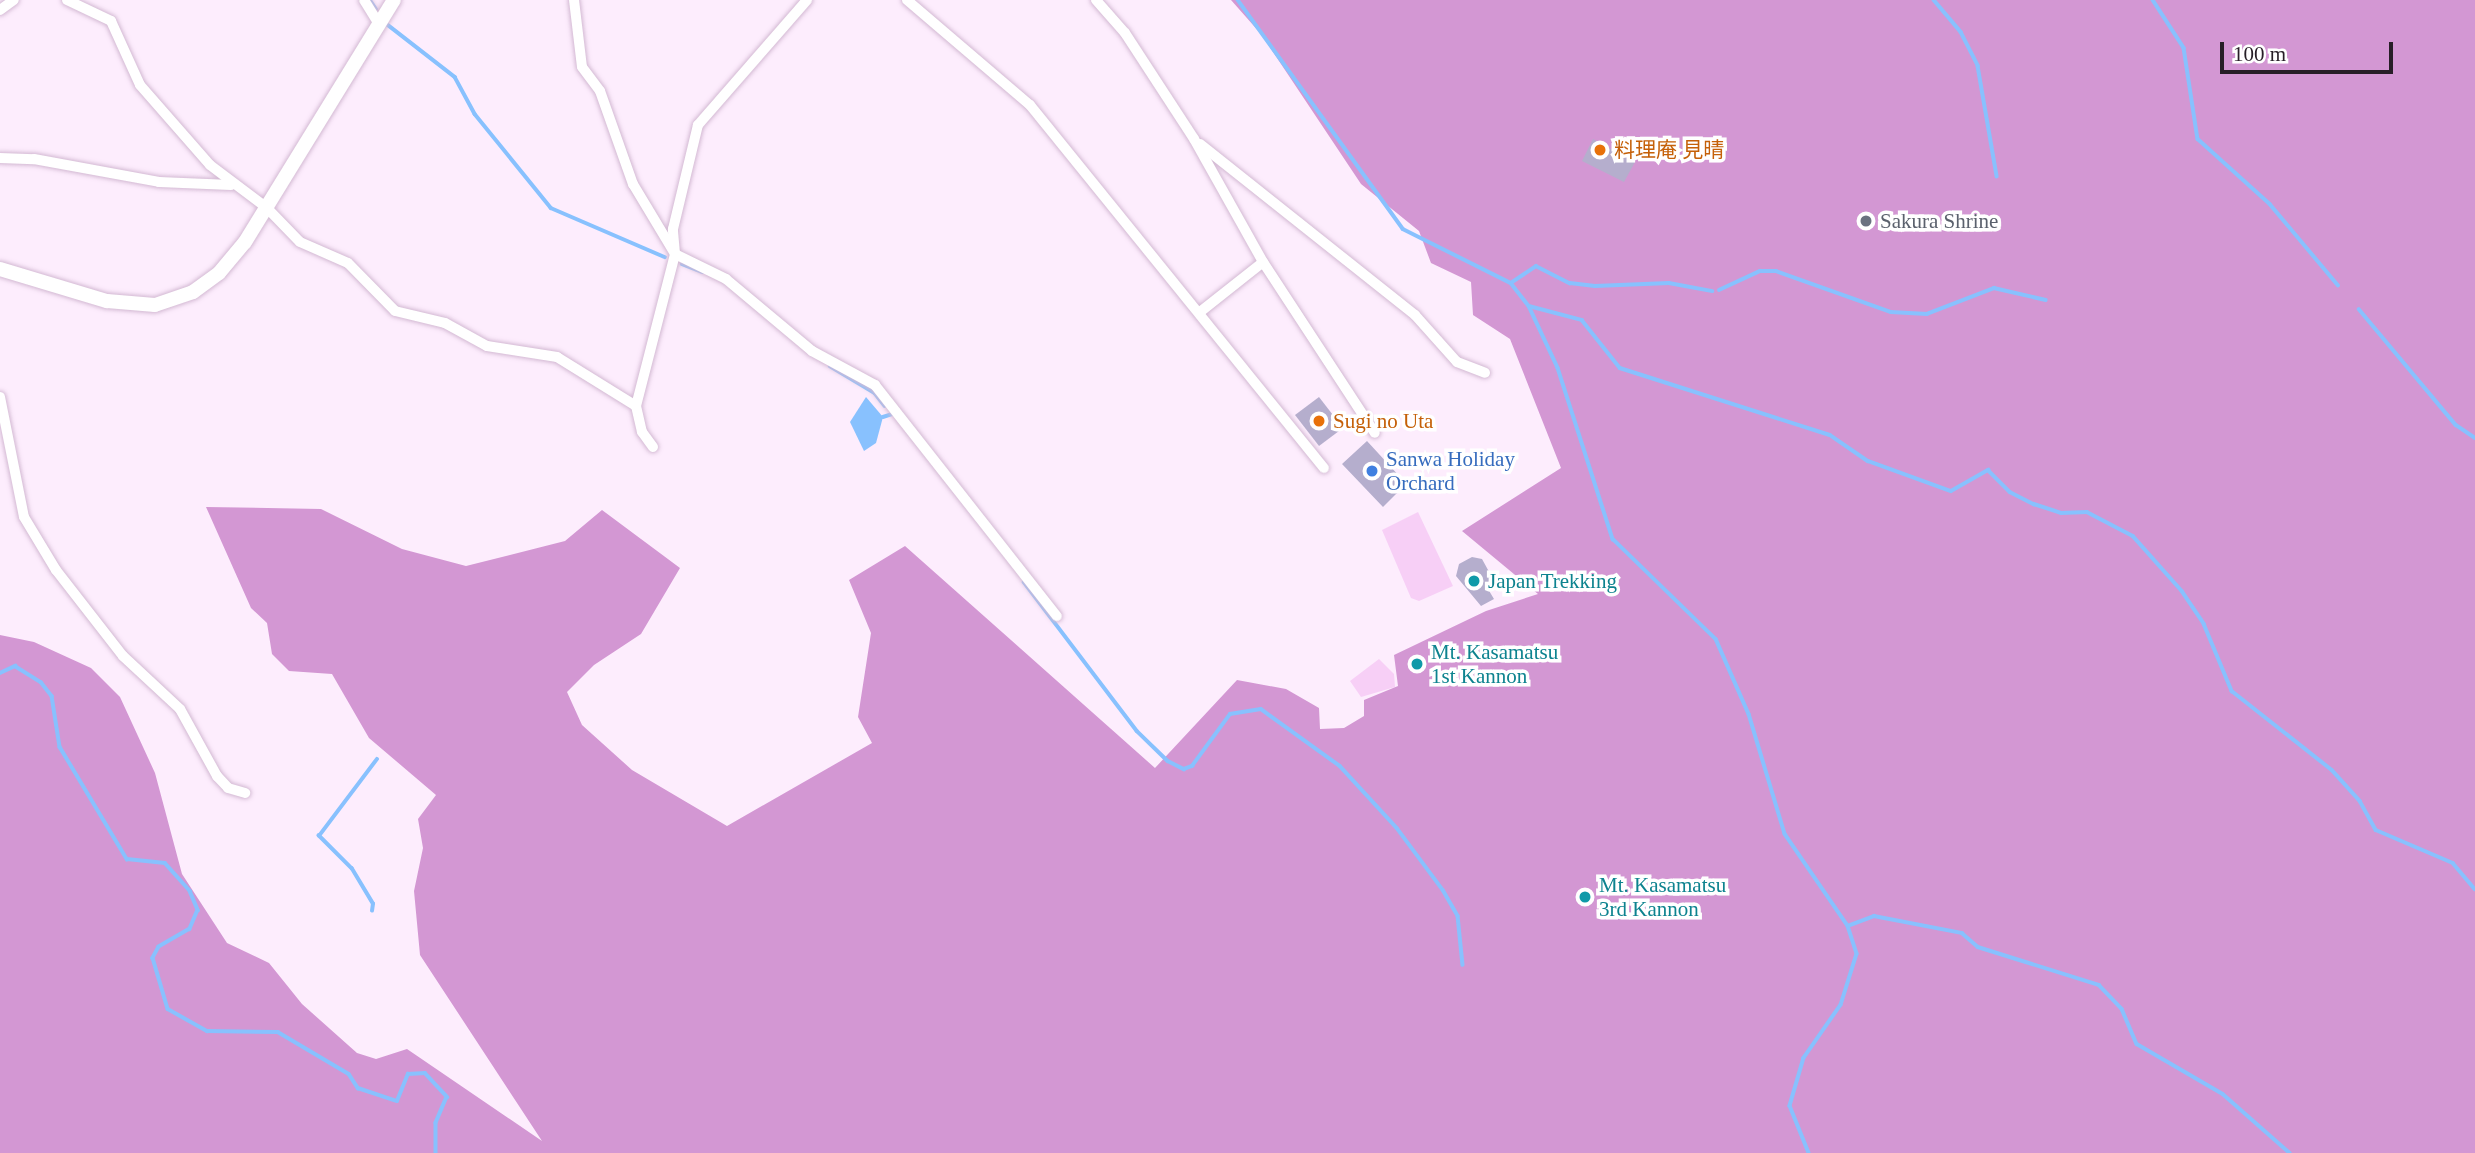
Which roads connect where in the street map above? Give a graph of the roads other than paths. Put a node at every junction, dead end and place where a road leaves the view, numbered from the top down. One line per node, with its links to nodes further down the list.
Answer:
1 (14, 0): 9 (street)
2 (67, 0): 13 (street)
3 (364, 0): 10 (street)
4 (394, 0): 10 (street)
5 (574, 0): 15 (street)
6 (807, 0): 15 (street)
7 (907, 0): 18 (street)
8 (1096, 0): 11 (street)
9 (0, 10)
10 (379, 24): 14 (street)
11 (1194, 139): 16 (street); 19 (street)
12 (0, 158): 13 (street)
13 (231, 186): 14 (street)
14 (267, 208): 17 (street); 21 (street)
15 (676, 254): 21 (street); 25 (street)
16 (1264, 262): 18 (street); 22 (street)
17 (0, 269)
18 (1200, 312): 24 (street)
19 (1485, 373)
20 (0, 397): 26 (street)
21 (636, 406): 23 (street)
22 (1375, 433)
23 (653, 447)
24 (1324, 468)
25 (1057, 616)
26 (245, 793)

